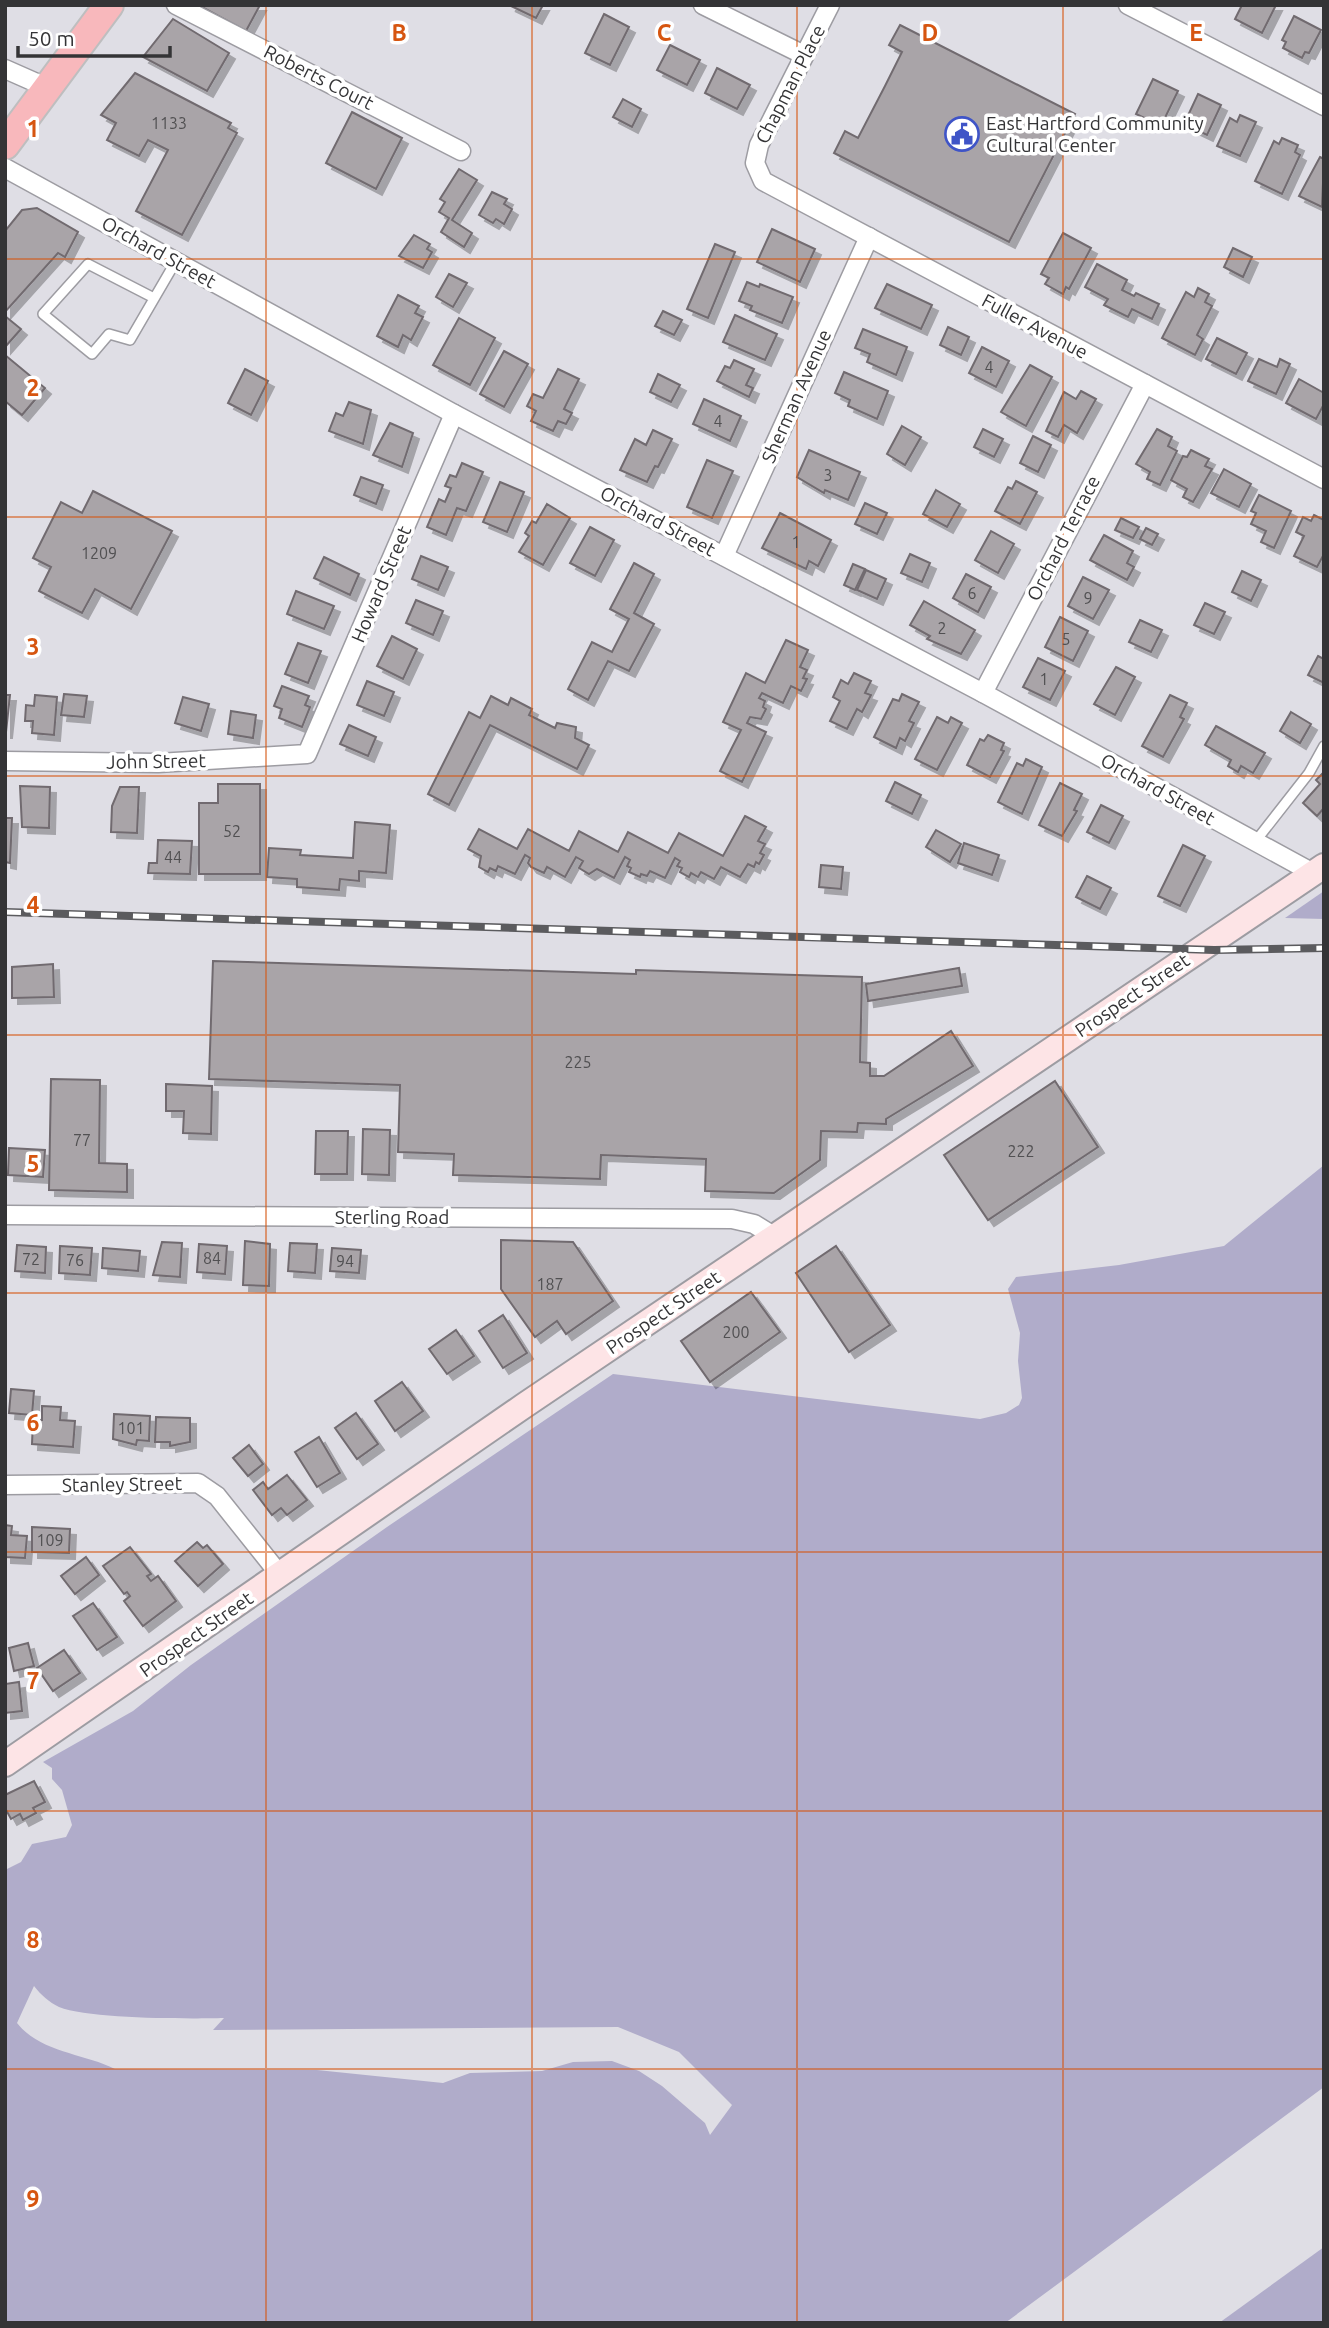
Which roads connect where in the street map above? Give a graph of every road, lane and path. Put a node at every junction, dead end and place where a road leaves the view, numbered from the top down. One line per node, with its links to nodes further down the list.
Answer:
1 (109, 5): 8 (highway)
2 (176, 5): 11 (street, Roberts Court)
3 (703, 5): 6 (street)
4 (830, 5): 6 (street, Chapman Place)
5 (1128, 5): 9 (street)
6 (804, 55): 12 (street, Chapman Place)
7 (5, 69): 8 (street)
8 (48, 88): 10 (highway)
9 (1324, 106)
10 (5, 145)
11 (461, 151)
12 (755, 163): 14 (street, Fuller Avenue)
13 (5, 168): 15 (street, Orchard Street)
14 (869, 237): 17 (street, Fuller Avenue); 20 (street, Sherman Avenue)
15 (176, 261): 16 (lane); 18 (street, Orchard Street)
16 (155, 299): 16 (lane)
17 (1145, 384): 19 (street, Fuller Avenue); 21 (street, Orchard Terrace)
18 (454, 414): 20 (street, Orchard Street); 23 (street, Howard Street)
19 (1324, 479)
20 (724, 556): 21 (street, Orchard Street)
21 (983, 693): 25 (street, Orchard Street)
22 (1324, 746): 25 (lane)
23 (307, 754): 24 (street, John Street)
24 (5, 761)
25 (1255, 842): 26 (street, Orchard Street)
26 (1318, 870): 28 (main road, Prospect Street)
27 (5, 1214): 28 (street, Sterling Road)
28 (775, 1237): 30 (main road, Prospect Street)
29 (5, 1485): 30 (street, Stanley Street)
30 (281, 1575): 31 (main road, Prospect Street)
31 (5, 1764)

